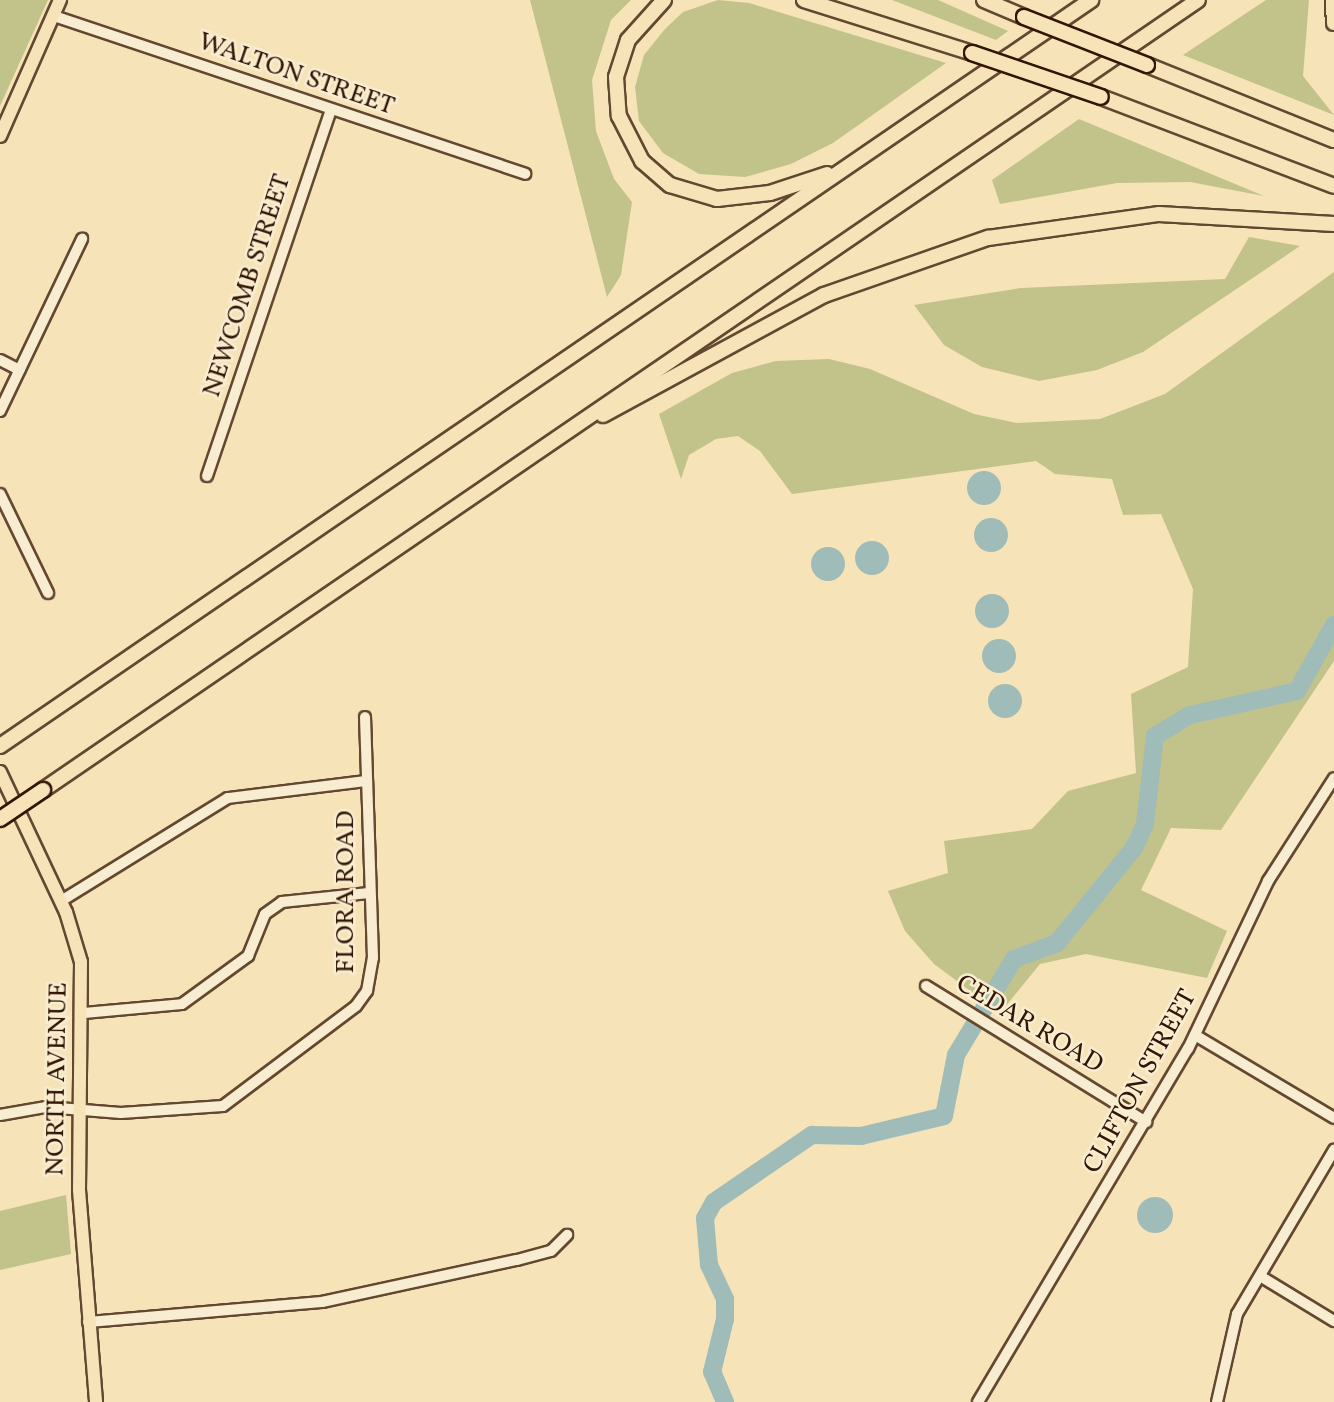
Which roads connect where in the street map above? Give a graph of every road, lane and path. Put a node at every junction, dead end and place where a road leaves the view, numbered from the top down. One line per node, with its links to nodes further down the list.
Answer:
1 (60, 0): 9 (main road)
2 (664, 0): 15 (highway)
3 (804, 0): 17 (highway, bridge)
4 (984, 0): 14 (highway, bridge)
5 (1079, 0): 11 (highway)
6 (1091, 0): 11 (highway)
7 (1198, 0): 23 (highway)
8 (1333, 0): 10 (highway)
9 (54, 16): 12 (street, WALTON STREET); 13 (main road)
10 (1334, 23)
11 (1055, 24): 15 (highway)
12 (331, 110): 16 (street, WALTON STREET); 24 (street, NEWCOMB STREET)
13 (0, 136)
14 (1334, 140)
15 (848, 166): 28 (highway)
16 (525, 174)
17 (1334, 186)
18 (1334, 224): 23 (highway)
19 (82, 239): 21 (street)
20 (0, 360): 21 (street)
21 (20, 370): 22 (street)
22 (0, 411)
23 (570, 430): 32 (highway, bridge)
24 (207, 476)
25 (0, 494): 26 (street)
26 (48, 593)
27 (365, 717): 31 (street, FLORA ROAD)
28 (0, 746)
29 (0, 772): 34 (main road, NORTH AVENUE)
30 (1334, 778): 37 (street, CLIFTON STREET)
31 (367, 781): 33 (street, FLORA ROAD); 34 (street)
32 (0, 819)
33 (369, 893): 36 (street); 38 (street, FLORA ROAD)
34 (61, 901): 36 (main road, NORTH AVENUE)
35 (926, 986): 41 (street, CEDAR ROAD)
36 (84, 1013): 38 (main road, NORTH AVENUE)
37 (1195, 1035): 40 (street); 41 (street, CLIFTON STREET)
38 (81, 1107): 39 (street, FLORA ROAD); 46 (main road, NORTH AVENUE)
39 (0, 1115)
40 (1334, 1118)
41 (1146, 1122): 48 (street, CLIFTON STREET)
42 (1334, 1150): 44 (street)
43 (567, 1235): 46 (street)
44 (1260, 1276): 45 (street); 49 (street)
45 (1334, 1321)
46 (88, 1322): 47 (main road, NORTH AVENUE)
47 (96, 1402)
48 (978, 1402)
49 (1217, 1402)

